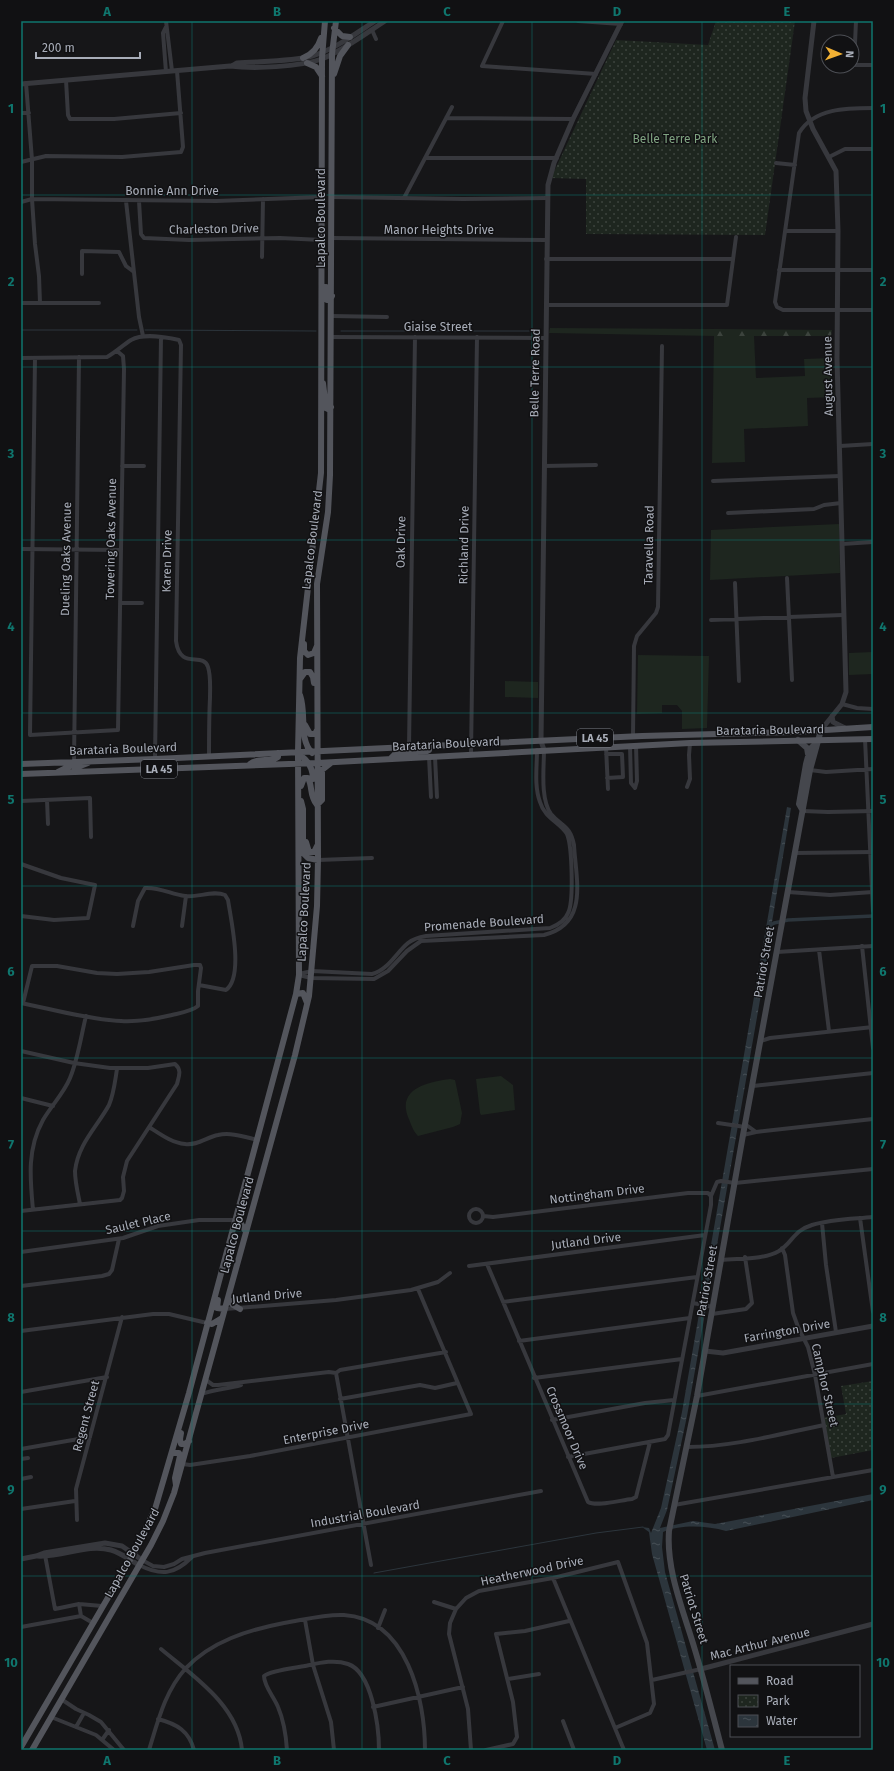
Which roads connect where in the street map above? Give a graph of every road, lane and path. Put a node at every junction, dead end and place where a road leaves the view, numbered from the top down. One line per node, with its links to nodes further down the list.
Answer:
1 (166, 21): 21 (street)
2 (325, 21): 12 (main road, Lapalco Boulevard)
3 (375, 21): 13 (street)
4 (385, 21): 11 (street)
5 (503, 21): 22 (street)
6 (578, 21): 9 (street)
7 (814, 21): 35 (street, August Avenue)
8 (856, 21): 20 (street)
9 (621, 23): 22 (street, Belle Terre Road)
10 (335, 24): 13 (main road); 16 (main road, Lapalco Boulevard)
11 (372, 30): 14 (street); 15 (street)
12 (323, 31): 18 (main road, Lapalco Boulevard); 19 (main road)
13 (350, 37): 16 (street)
14 (376, 39)
15 (348, 45): 17 (street); 24 (main road)
16 (332, 47): 17 (main road, Lapalco Boulevard); 18 (street)
17 (332, 54): 18 (street); 24 (main road, Lapalco Boulevard)
18 (323, 55): 19 (street); 26 (main road, Lapalco Boulevard)
19 (305, 60): 21 (street); 26 (main road)
20 (873, 65)
21 (172, 71): 23 (street); 31 (street)
22 (596, 74): 34 (street, Belle Terre Road)
23 (66, 80): 25 (street); 31 (street)
24 (333, 80): 36 (main road, Lapalco Boulevard)
25 (24, 83): 30 (street)
26 (323, 84): 27 (main road, Lapalco Boulevard)
27 (323, 99): 36 (main road); 37 (main road, Lapalco Boulevard)
28 (452, 107): 33 (street)
29 (873, 108): 35 (street)
30 (28, 113): 32 (street); 42 (street)
31 (180, 113): 42 (street)
32 (21, 114)
33 (446, 118): 34 (street); 40 (street)
34 (573, 119): 41 (street, Belle Terre Road)
35 (810, 122): 39 (street, August Avenue); 45 (street)
36 (332, 130): 46 (main road, Lapalco Boulevard)
37 (322, 137): 46 (main road); 47 (main road, Lapalco Boulevard)
38 (873, 149): 39 (street)
39 (829, 157): 57 (street, August Avenue)
40 (426, 158): 41 (street); 49 (street)
41 (556, 158): 50 (street, Belle Terre Road)
42 (32, 160): 43 (street); 51 (street)
43 (21, 162)
44 (776, 163): 45 (street)
45 (794, 165): 56 (street)
46 (332, 170): 48 (main road, Lapalco Boulevard)
47 (322, 197): 52 (street, Bonnie Ann Drive); 61 (main road, Lapalco Boulevard)
48 (332, 198): 49 (street); 60 (main road, Lapalco Boulevard)
49 (404, 198): 50 (street)
50 (547, 198): 62 (street, Belle Terre Road)
51 (32, 199): 53 (street, Bonnie Ann Drive); 55 (street, Bonnie Ann Drive); 74 (street)
52 (263, 199): 54 (street, Bonnie Ann Drive); 59 (street)
53 (126, 201): 54 (street, Bonnie Ann Drive); 70 (street)
54 (138, 201): 59 (street, Charleston Drive)
55 (21, 202)
56 (785, 231): 57 (street); 67 (street)
57 (838, 231): 69 (street, August Avenue)
58 (736, 237): 65 (street)
59 (262, 238): 61 (street, Charleston Drive); 63 (street)
60 (332, 238): 62 (street, Manor Heights Drive); 72 (main road, Lapalco Boulevard)
61 (322, 240): 66 (main road, Lapalco Boulevard)
62 (546, 240): 64 (street, Belle Terre Road)
63 (262, 257)
64 (546, 260): 65 (street); 76 (street, Belle Terre Road)
65 (733, 260): 76 (street)
66 (322, 264): 72 (main road); 77 (main road, Lapalco Boulevard)
67 (779, 270): 69 (street); 78 (street)
68 (873, 270): 69 (street)
69 (837, 271): 78 (street, August Avenue)
70 (134, 272): 71 (street); 82 (street)
71 (82, 274)
72 (332, 296): 80 (main road, Lapalco Boulevard)
73 (21, 303): 74 (street)
74 (40, 303): 75 (street)
75 (99, 303)
76 (546, 305): 87 (street, Belle Terre Road)
77 (321, 309): 89 (main road); 94 (main road, Lapalco Boulevard)
78 (838, 310): 79 (street); 97 (street, August Avenue)
79 (873, 310)
80 (332, 316): 81 (street); 84 (main road, Lapalco Boulevard)
81 (387, 317)
82 (143, 336): 83 (street); 90 (street)
83 (161, 337): 161 (street, Karen Drive); 164 (street)
84 (331, 337): 85 (street, Giaise Street); 89 (main road, Lapalco Boulevard)
85 (415, 337): 86 (street, Giaise Street); 149 (street, Oak Drive)
86 (477, 337): 87 (street, Giaise Street); 144 (street, Richland Drive)
87 (545, 338): 101 (street, Belle Terre Road)
88 (662, 346): 136 (street, Taravella Road)
89 (332, 350): 95 (main road, Lapalco Boulevard)
90 (117, 351): 91 (street); 99 (street, Towering Oaks Avenue)
91 (79, 357): 93 (street); 110 (street, Dueling Oaks Avenue)
92 (21, 358): 93 (street)
93 (35, 358): 109 (street)
94 (320, 374): 95 (main road); 118 (main road, Lapalco Boulevard)
95 (331, 407): 121 (main road, Lapalco Boulevard)
96 (873, 444): 97 (street)
97 (840, 446): 102 (street, August Avenue)
98 (596, 465): 101 (street)
99 (122, 466): 100 (street); 111 (street, Towering Oaks Avenue)
100 (144, 466)
101 (544, 466): 142 (street, Belle Terre Road)
102 (840, 476): 103 (street); 104 (street, August Avenue)
103 (713, 481)
104 (841, 503): 105 (street); 107 (street, August Avenue)
105 (728, 513)
106 (873, 542): 107 (street)
107 (842, 544): 116 (street, August Avenue)
108 (21, 549): 109 (street)
109 (32, 549): 110 (street); 135 (street)
110 (76, 550): 111 (street); 135 (street, Dueling Oaks Avenue)
111 (121, 550): 114 (street, Towering Oaks Avenue)
112 (787, 578): 117 (street)
113 (735, 583): 119 (street)
114 (120, 602): 115 (street); 135 (street, Towering Oaks Avenue)
115 (142, 603)
116 (843, 614): 117 (street); 126 (street, August Avenue)
117 (789, 616): 119 (street); 122 (street)
118 (303, 617): 121 (main road); 124 (main road, Lapalco Boulevard)
119 (736, 619): 120 (street); 123 (street)
120 (711, 620)
121 (318, 643): 127 (main road, Lapalco Boulevard)
122 (792, 680)
123 (740, 681)
124 (299, 682): 125 (main road, Lapalco Boulevard); 127 (main road)
125 (299, 690): 130 (main road); 155 (main road, Lapalco Boulevard)
126 (842, 704): 128 (street); 129 (street, August Avenue)
127 (317, 707): 133 (main road, Lapalco Boulevard)
128 (873, 709)
129 (832, 716): 132 (street); 134 (street, August Avenue)
130 (304, 722): 133 (main road); 154 (main road)
131 (873, 727): 132 (main road, Barataria Boulevard / LA 45)
132 (845, 728): 134 (main road, Barataria Boulevard / LA 45)
133 (317, 730): 154 (main road, Lapalco Boulevard)
134 (821, 730): 137 (main road, Barataria Boulevard / LA 45); 141 (main road, Patriot Street)
135 (74, 733): 168 (street, Dueling Oaks Avenue)
136 (633, 736): 137 (main road, Barataria Boulevard / LA 45); 142 (main road, Barataria Boulevard / LA 45); 148 (main road)
137 (642, 736): 145 (main road)
138 (873, 738): 139 (main road, Barataria Boulevard / LA 45)
139 (865, 739): 141 (main road, Barataria Boulevard / LA 45); 178 (street)
140 (798, 740): 141 (main road, Barataria Boulevard / LA 45); 143 (main road, Barataria Boulevard / LA 45); 159 (main road)
141 (818, 740): 159 (main road, Patriot Street); 180 (main road, Patriot Street)
142 (541, 741): 144 (main road, Barataria Boulevard / LA 45); 152 (street); 153 (street)
143 (690, 743): 145 (main road, Barataria Boulevard / LA 45); 185 (street)
144 (471, 744): 147 (main road, Barataria Boulevard / LA 45); 157 (street, Richland Drive)
145 (633, 745): 145 (street); 148 (main road, Barataria Boulevard / LA 45)
146 (430, 746): 147 (main road, Barataria Boulevard / LA 45); 149 (main road, Barataria Boulevard / LA 45); 163 (main road)
147 (440, 746): 162 (main road)
148 (622, 746): 150 (main road, Barataria Boulevard / LA 45)
149 (409, 747): 151 (main road, Barataria Boulevard / LA 45)
150 (606, 747): 153 (main road, Barataria Boulevard / LA 45); 158 (street)
151 (375, 749): 154 (main road, Barataria Boulevard / LA 45); 169 (main road)
152 (537, 750): 153 (main road, Barataria Boulevard / LA 45); 157 (main road, Barataria Boulevard / LA 45); 217 (street, Promenade Boulevard)
153 (544, 750): 217 (street, Promenade Boulevard)
154 (314, 752): 155 (main road, Barataria Boulevard / LA 45); 167 (main road)
155 (297, 753): 156 (main road, Barataria Boulevard / LA 45); 170 (main road, Lapalco Boulevard); 171 (main road)
156 (278, 754): 160 (main road, Barataria Boulevard / LA 45); 173 (main road)
157 (471, 754): 162 (main road, Barataria Boulevard / LA 45)
158 (606, 754): 184 (street); 184 (street)
159 (808, 755): 194 (main road, Patriot Street)
160 (218, 756): 161 (main road, Barataria Boulevard / LA 45); 175 (main road)
161 (209, 757): 165 (main road, Barataria Boulevard / LA 45); 174 (main road)
162 (432, 757): 163 (main road, Barataria Boulevard / LA 45); 188 (street); 189 (street)
163 (391, 758): 169 (main road, Barataria Boulevard / LA 45)
164 (155, 759): 165 (main road, Barataria Boulevard / LA 45); 166 (main road, Barataria Boulevard / LA 45); 176 (main road)
165 (167, 759): 177 (main road)
166 (92, 761): 168 (main road, Barataria Boulevard / LA 45); 181 (main road)
167 (319, 761): 169 (main road, Barataria Boulevard / LA 45); 171 (main road, Barataria Boulevard / LA 45); 193 (main road, Lapalco Boulevard)
168 (74, 762): 172 (main road, Barataria Boulevard / LA 45); 182 (main road)
169 (335, 762): 193 (main road)
170 (298, 763): 171 (main road, Barataria Boulevard / LA 45); 173 (main road, Barataria Boulevard / LA 45); 187 (main road, Lapalco Boulevard)
171 (309, 763): 190 (main road)
172 (21, 764)
173 (249, 765): 175 (main road, Barataria Boulevard / LA 45)
174 (198, 767): 175 (main road, Barataria Boulevard / LA 45); 177 (main road, Barataria Boulevard / LA 45)
175 (207, 767)
176 (145, 769): 177 (main road, Barataria Boulevard / LA 45); 181 (main road, Barataria Boulevard / LA 45)
177 (156, 769)
178 (867, 769): 179 (street); 180 (street); 195 (street)
179 (873, 769)
180 (810, 770): 194 (main road, Patriot Street)
181 (74, 772): 182 (main road, Barataria Boulevard / LA 45)
182 (56, 773): 183 (main road, Barataria Boulevard / LA 45)
183 (21, 774)
184 (607, 778): 186 (street)
185 (687, 787)
186 (608, 789)
187 (299, 795): 190 (main road); 196 (main road); 216 (main road, Lapalco Boulevard)
188 (431, 797)
189 (437, 797)
190 (313, 798): 193 (main road)
191 (47, 800): 192 (street); 197 (street); 198 (street)
192 (21, 801)
193 (318, 806): 199 (main road, Lapalco Boulevard)
194 (803, 811): 195 (street); 201 (main road, Patriot Street)
195 (871, 811): 200 (street)
196 (303, 823): 199 (main road); 203 (main road)
197 (48, 824)
198 (91, 838)
199 (317, 846): 203 (main road, Lapalco Boulevard)
200 (871, 852): 201 (street); 206 (street)
201 (795, 853): 205 (main road, Patriot Street)
202 (372, 858): 203 (street)
203 (318, 860): 217 (main road, Lapalco Boulevard)
204 (21, 864): 209 (street)
205 (788, 892): 206 (street); 215 (main road, Patriot Street)
206 (872, 892): 208 (street)
207 (186, 896): 210 (street); 211 (street); 218 (street)
208 (873, 911)
209 (21, 916)
210 (133, 926)
211 (182, 926)
212 (862, 946): 213 (street); 214 (street); 223 (street)
213 (873, 946)
214 (819, 950): 215 (street); 224 (street)
215 (777, 952): 225 (main road, Patriot Street)
216 (299, 975): 217 (street, Promenade Boulevard); 219 (main road, Lapalco Boulevard)
217 (311, 975): 221 (main road, Lapalco Boulevard)
218 (199, 986): 220 (street); 222 (street)
219 (296, 994): 221 (main road); 231 (main road, Lapalco Boulevard)
220 (22, 1003): 222 (street)
221 (307, 1005): 232 (main road, Lapalco Boulevard)
222 (86, 1016): 228 (street)
223 (872, 1027): 224 (street); 226 (street)
224 (829, 1031): 225 (street)
225 (761, 1041): 233 (main road, Patriot Street)
226 (873, 1048)
227 (21, 1051): 228 (street)
228 (74, 1063): 229 (street); 236 (street)
229 (117, 1069): 241 (street); 252 (street)
230 (873, 1073): 233 (street)
231 (273, 1082): 232 (main road); 235 (main road, Lapalco Boulevard)
232 (287, 1085): 237 (main road, Lapalco Boulevard)
233 (753, 1086): 240 (main road, Patriot Street)
234 (21, 1098): 236 (street)
235 (267, 1104): 237 (main road); 244 (main road, Lapalco Boulevard)
236 (52, 1106): 253 (street)
237 (280, 1106): 245 (main road, Lapalco Boulevard)
238 (873, 1119): 242 (street)
239 (718, 1123): 240 (street)
240 (744, 1126): 242 (street); 243 (main road, Patriot Street)
241 (149, 1127): 244 (street); 252 (street)
242 (756, 1132): 243 (street)
243 (743, 1135): 248 (main road, Patriot Street)
244 (258, 1140): 246 (main road, Lapalco Boulevard)
245 (269, 1149): 246 (main road); 251 (main road, Lapalco Boulevard)
246 (255, 1151): 249 (main road, Lapalco Boulevard)
247 (873, 1169): 248 (street)
248 (733, 1183): 250 (street); 267 (main road, Patriot Street)
249 (243, 1195): 251 (main road); 258 (main road, Lapalco Boulevard)
250 (711, 1196): 255 (street, Nottingham Drive); 262 (street, Patriot Street)
251 (255, 1198): 261 (main road, Lapalco Boulevard)
252 (80, 1204): 253 (street)
253 (34, 1210): 254 (street)
254 (21, 1211)
255 (483, 1216)
256 (873, 1217): 257 (street)
257 (860, 1218): 259 (street); 281 (street)
258 (237, 1219): 260 (main road, Lapalco Boulevard); 261 (main road); 263 (street, Saulet Place)
259 (822, 1223): 264 (street); 288 (street)
260 (232, 1235): 261 (main road); 272 (main road, Lapalco Boulevard)
261 (245, 1235): 275 (main road, Lapalco Boulevard)
262 (706, 1235): 268 (street, Jutland Drive); 271 (street, Patriot Street)
263 (119, 1239): 265 (street, Saulet Place); 273 (street)
264 (782, 1248): 266 (street); 289 (street, Camphor Street)
265 (21, 1252)
266 (745, 1257): 267 (street); 280 (street)
267 (722, 1260): 280 (main road, Patriot Street)
268 (487, 1264): 269 (street, Jutland Drive); 276 (street, Crossmoor Drive)
269 (469, 1266)
270 (450, 1272): 274 (street, Jutland Drive)
271 (697, 1277): 276 (street); 277 (street, Patriot Street)
272 (219, 1283): 278 (main road); 285 (main road, Lapalco Boulevard)
273 (21, 1286)
274 (418, 1289): 279 (street, Jutland Drive); 292 (street)
275 (228, 1298): 278 (main road, Lapalco Boulevard); 279 (main road)
276 (503, 1302): 290 (street, Crossmoor Drive)
277 (696, 1304): 280 (street); 284 (street, Patriot Street)
278 (225, 1309): 279 (street, Jutland Drive); 283 (main road, Lapalco Boulevard)
279 (240, 1309)
280 (712, 1309): 291 (main road, Patriot Street)
281 (873, 1312)
282 (122, 1317): 285 (street); 287 (street); 297 (street, Regent Street)
283 (222, 1318): 285 (main road); 299 (main road, Lapalco Boulevard)
284 (690, 1318): 290 (street); 293 (street, Patriot Street)
285 (207, 1323): 307 (main road, Lapalco Boulevard)
286 (873, 1326): 288 (street, Farrington Drive)
287 (21, 1331)
288 (836, 1332): 289 (street, Farrington Drive)
289 (804, 1338): 291 (street, Farrington Drive); 296 (street, Camphor Street)
290 (519, 1341): 298 (street, Crossmoor Drive)
291 (705, 1351): 304 (main road, Patriot Street)
292 (446, 1352): 295 (street); 300 (street)
293 (682, 1358): 298 (street); 306 (street, Patriot Street)
294 (873, 1364): 296 (street)
295 (336, 1373): 301 (street); 305 (street)
296 (815, 1375): 304 (street); 309 (street, Camphor Street)
297 (106, 1377): 302 (street); 310 (street, Regent Street)
298 (534, 1378): 308 (street, Crossmoor Drive)
299 (206, 1380): 301 (street); 303 (main road, Lapalco Boulevard)
300 (457, 1382): 305 (street); 311 (street, Enterprise Drive)
301 (246, 1383): 303 (street)
302 (21, 1392)
303 (202, 1394): 312 (main road, Lapalco Boulevard)
304 (697, 1396): 314 (main road, Patriot Street)
305 (340, 1399): 311 (street)
306 (674, 1400): 308 (street); 313 (street, Patriot Street)
307 (183, 1416): 312 (main road); 316 (main road, Lapalco Boulevard)
308 (552, 1420): 317 (street, Crossmoor Drive)
309 (824, 1425): 314 (street); 323 (street, Camphor Street)
310 (90, 1437): 315 (street); 327 (street, Regent Street)
311 (347, 1438): 320 (street, Enterprise Drive); 331 (street)
312 (190, 1441): 320 (main road, Lapalco Boulevard)
313 (650, 1442): 317 (street); 317 (street, Crossmoor Drive)
314 (687, 1447): 328 (main road, Patriot Street)
315 (21, 1449)
316 (172, 1453): 325 (main road); 332 (main road, Lapalco Boulevard)
317 (568, 1457)
318 (28, 1458): 319 (street)
319 (21, 1459)
320 (183, 1464): 325 (main road, Lapalco Boulevard)
321 (873, 1470): 323 (street)
322 (31, 1477): 324 (street)
323 (833, 1477): 328 (street)
324 (21, 1479)
325 (176, 1487): 336 (main road, Lapalco Boulevard)
326 (541, 1491): 331 (street, Industrial Boulevard)
327 (75, 1501): 329 (street); 330 (street, Regent Street)
328 (674, 1505): 357 (main road, Patriot Street)
329 (21, 1509)
330 (77, 1520)
331 (363, 1524): 336 (street, Industrial Boulevard); 337 (street)
332 (134, 1553): 333 (street, Industrial Boulevard); 335 (main road, Lapalco Boulevard); 336 (street, Industrial Boulevard)
333 (45, 1555): 334 (street); 335 (street, Industrial Boulevard); 341 (street)
334 (21, 1559)
335 (130, 1559): 336 (street, Industrial Boulevard); 339 (main road, Lapalco Boulevard)
336 (141, 1562): 352 (main road, Lapalco Boulevard)
337 (371, 1565)
338 (553, 1578): 343 (street, Heatherwood Drive); 347 (street); 360 (street, Heatherwood Drive)
339 (109, 1595): 342 (main road, Lapalco Boulevard); 352 (main road)
340 (434, 1602): 343 (street)
341 (79, 1604): 342 (street); 345 (street)
342 (102, 1606): 348 (main road, Lapalco Boulevard)
343 (456, 1609): 362 (street, Heatherwood Drive)
344 (384, 1610): 351 (street)
345 (81, 1616): 348 (street); 350 (street)
346 (305, 1620): 351 (street); 355 (street); 356 (street)
347 (570, 1621): 359 (street); 371 (street)
348 (93, 1623): 353 (main road, Lapalco Boulevard)
349 (873, 1624): 357 (street, Mac Arthur Avenue)
350 (21, 1627)
351 (378, 1628): 363 (street)
352 (95, 1641): 361 (main road, Lapalco Boulevard)
353 (79, 1645): 361 (main road); 374 (main road, Lapalco Boulevard)
354 (161, 1649): 356 (street)
355 (313, 1665): 365 (street); 382 (street); 383 (street)
356 (185, 1669): 368 (street); 381 (street)
357 (698, 1670): 360 (street, Mac Arthur Avenue); 390 (main road, Patriot Street)
358 (539, 1674): 359 (street)
359 (508, 1679): 387 (street)
360 (652, 1680): 371 (street)
361 (71, 1683): 364 (main road, Lapalco Boulevard)
362 (463, 1687): 363 (street); 386 (street, Heatherwood Drive)
363 (418, 1697): 365 (street); 385 (street)
364 (61, 1699): 366 (street); 367 (main road, Lapalco Boulevard)
365 (373, 1707): 384 (street)
366 (84, 1713): 370 (street); 372 (street)
367 (51, 1716): 370 (street); 376 (main road, Lapalco Boulevard)
368 (158, 1719): 379 (street); 380 (street)
369 (563, 1721): 388 (street)
370 (76, 1727): 373 (street)
371 (615, 1728): 389 (street)
372 (108, 1730): 373 (street); 378 (street)
373 (102, 1740): 377 (street)
374 (22, 1745): 375 (main road)
375 (28, 1750)
376 (32, 1750)
377 (114, 1750)
378 (122, 1750)
379 (148, 1750)
380 (194, 1750)
381 (242, 1750)
382 (287, 1750)
383 (334, 1750)
384 (380, 1750)
385 (425, 1750)
386 (471, 1750)
387 (486, 1750)
388 (574, 1750)
389 (624, 1750)
390 (722, 1750)

